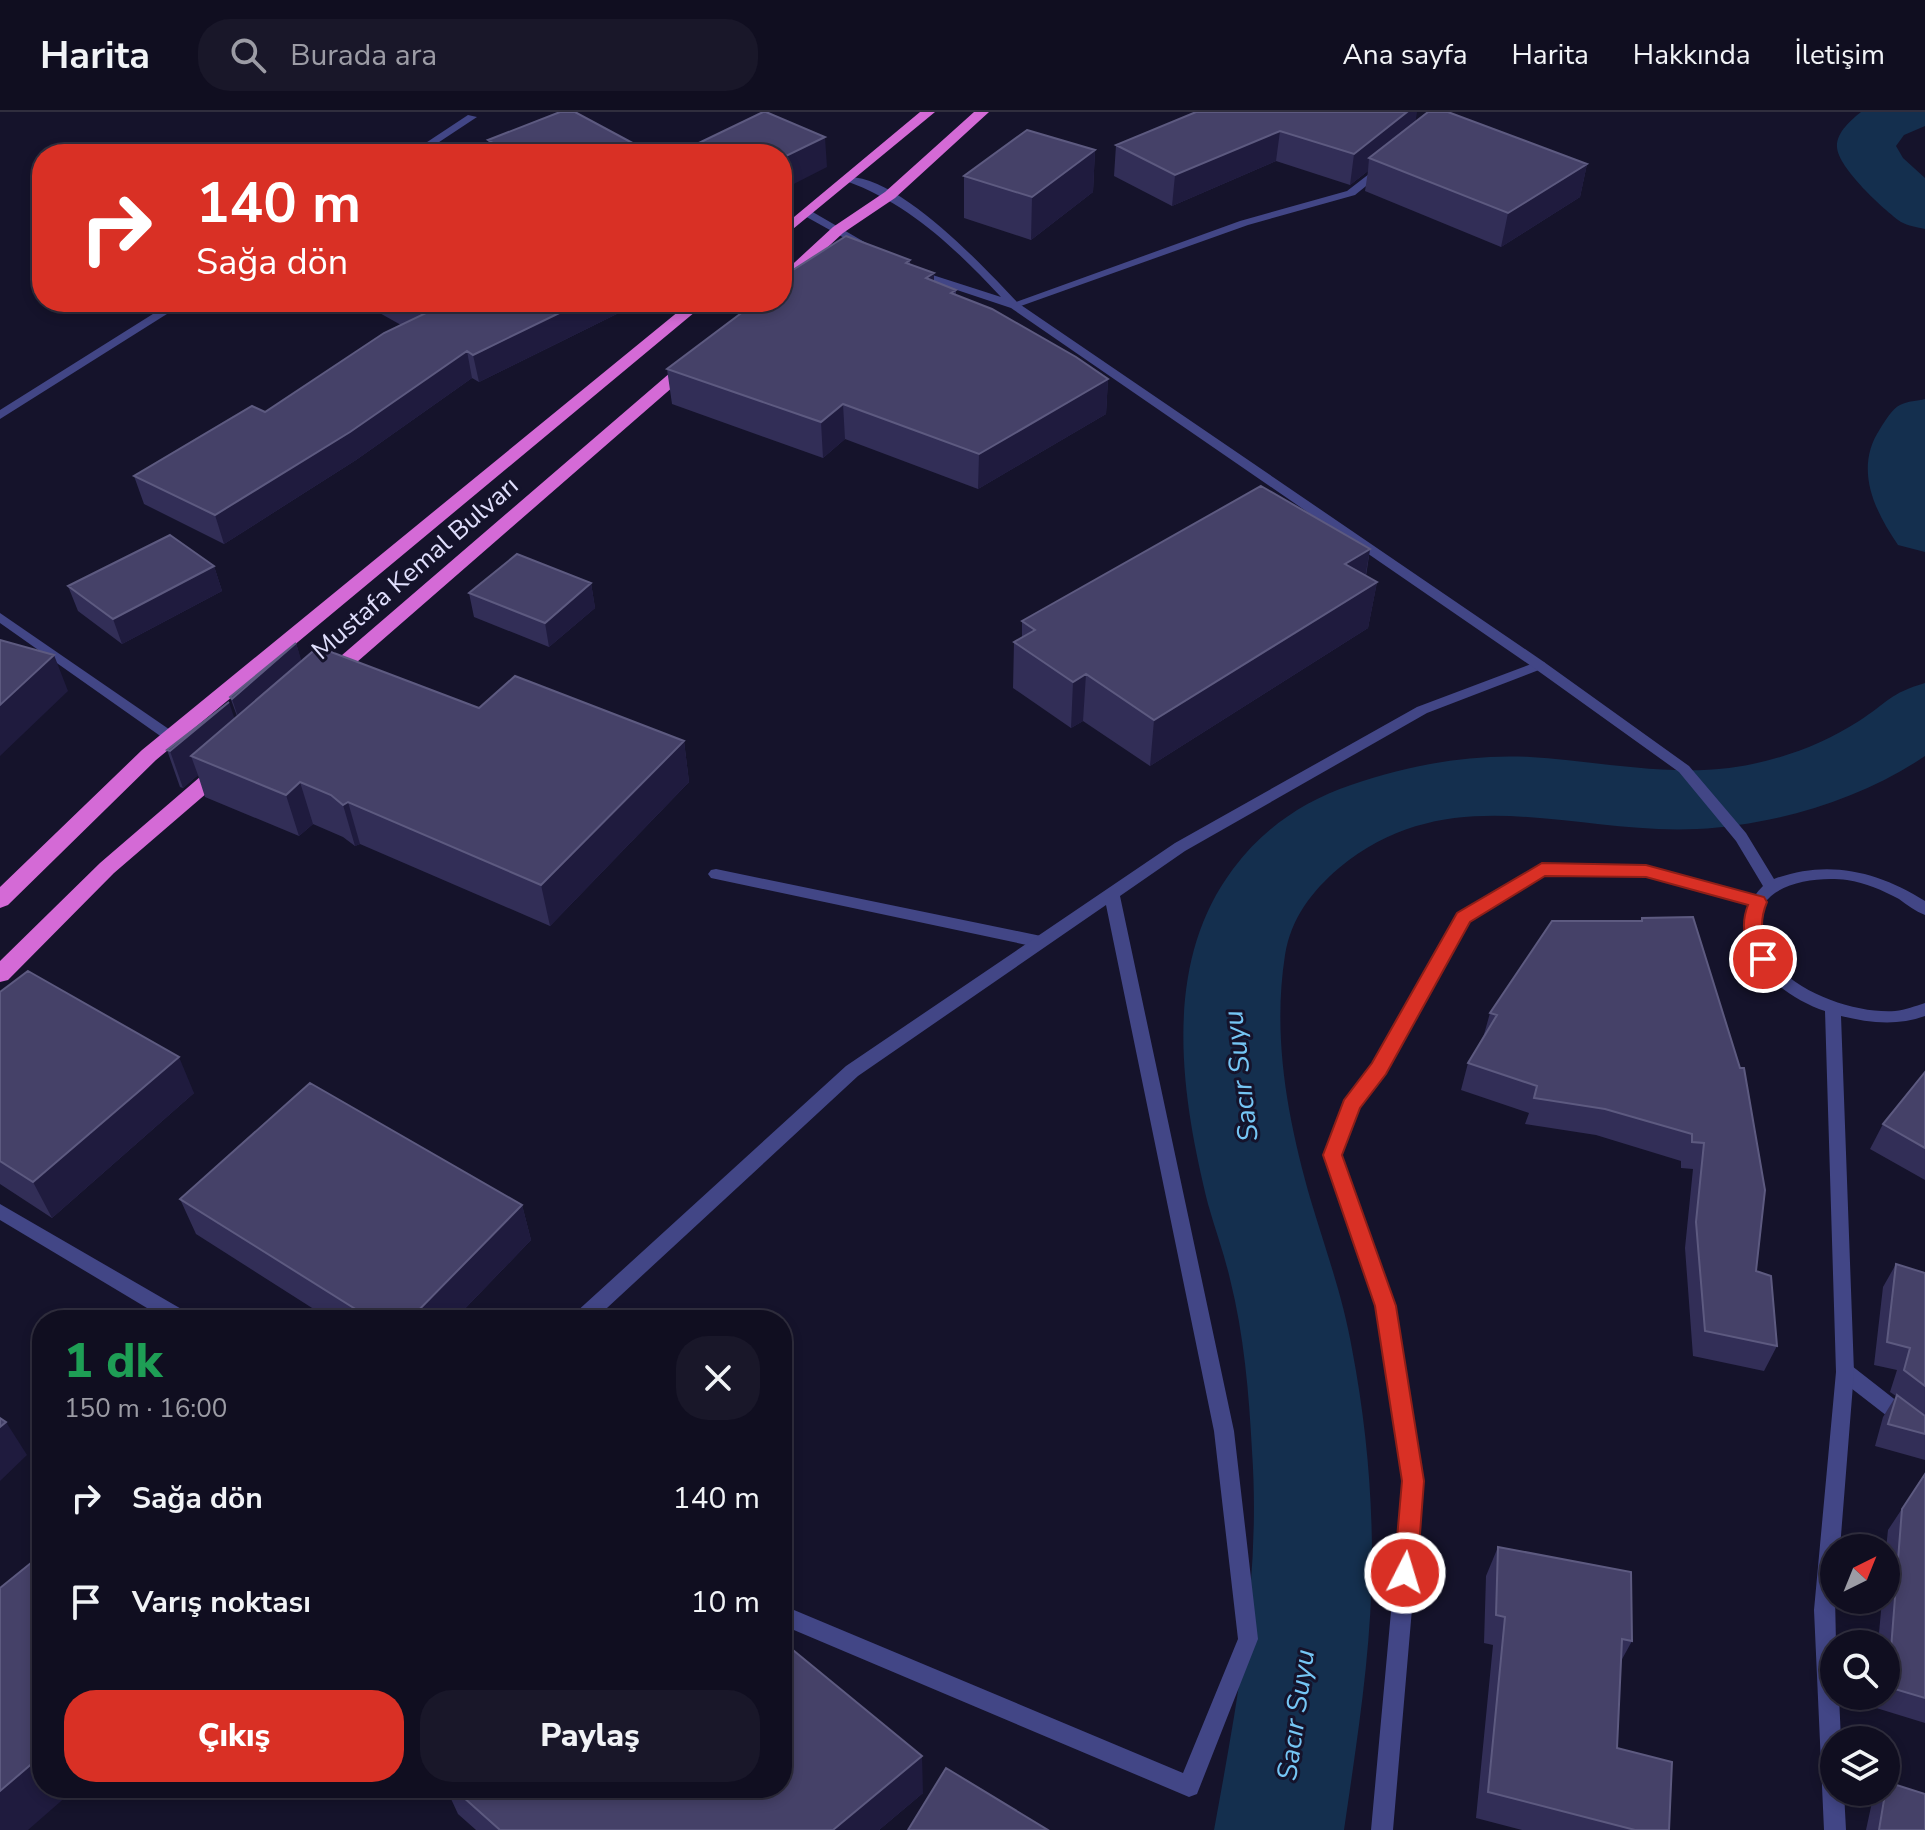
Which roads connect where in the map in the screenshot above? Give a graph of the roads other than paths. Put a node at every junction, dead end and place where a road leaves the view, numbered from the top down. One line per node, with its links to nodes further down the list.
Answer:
1 (928, 112): 6 (highway)
2 (982, 112): 7 (highway)
3 (472, 117): 4 (street)
4 (430, 144)
5 (1387, 164): 14 (street)
6 (850, 179): 7 (street); 8 (highway)
7 (890, 195): 10 (highway); 14 (street)
8 (807, 213): 9 (highway); 10 (street)
9 (792, 226)
10 (838, 230): 11 (street); 13 (highway)
11 (878, 253)
12 (906, 268): 14 (street)
13 (792, 273)
14 (1014, 305): 20 (street)
15 (164, 312): 18 (street)
16 (687, 312): 22 (highway, Mustafa Kemal Bulvarı)
17 (709, 348): 21 (highway, Mustafa Kemal Bulvarı)
18 (0, 415)
19 (0, 617): 22 (street)
20 (1539, 665): 25 (street); 26 (street)
21 (312, 691)
22 (171, 737): 27 (highway, Mustafa Kemal Bulvarı)
23 (240, 754): 31 (highway)
24 (716, 874): 30 (street)
25 (1772, 888): 28 (street); 29 (street)
26 (1112, 894): 30 (street); 39 (street)
27 (0, 900)
28 (1758, 902): 32 (street); 40 (street)
29 (1925, 909)
30 (1041, 942): 36 (street)
31 (0, 974)
32 (1833, 1008): 33 (street); 37 (street)
33 (1925, 1009)
34 (0, 1211): 35 (street)
35 (166, 1310)
36 (592, 1310)
37 (1845, 1372): 38 (street); 41 (street)
38 (1925, 1434)
39 (792, 1619)
40 (1382, 1830)
41 (1835, 1830)

